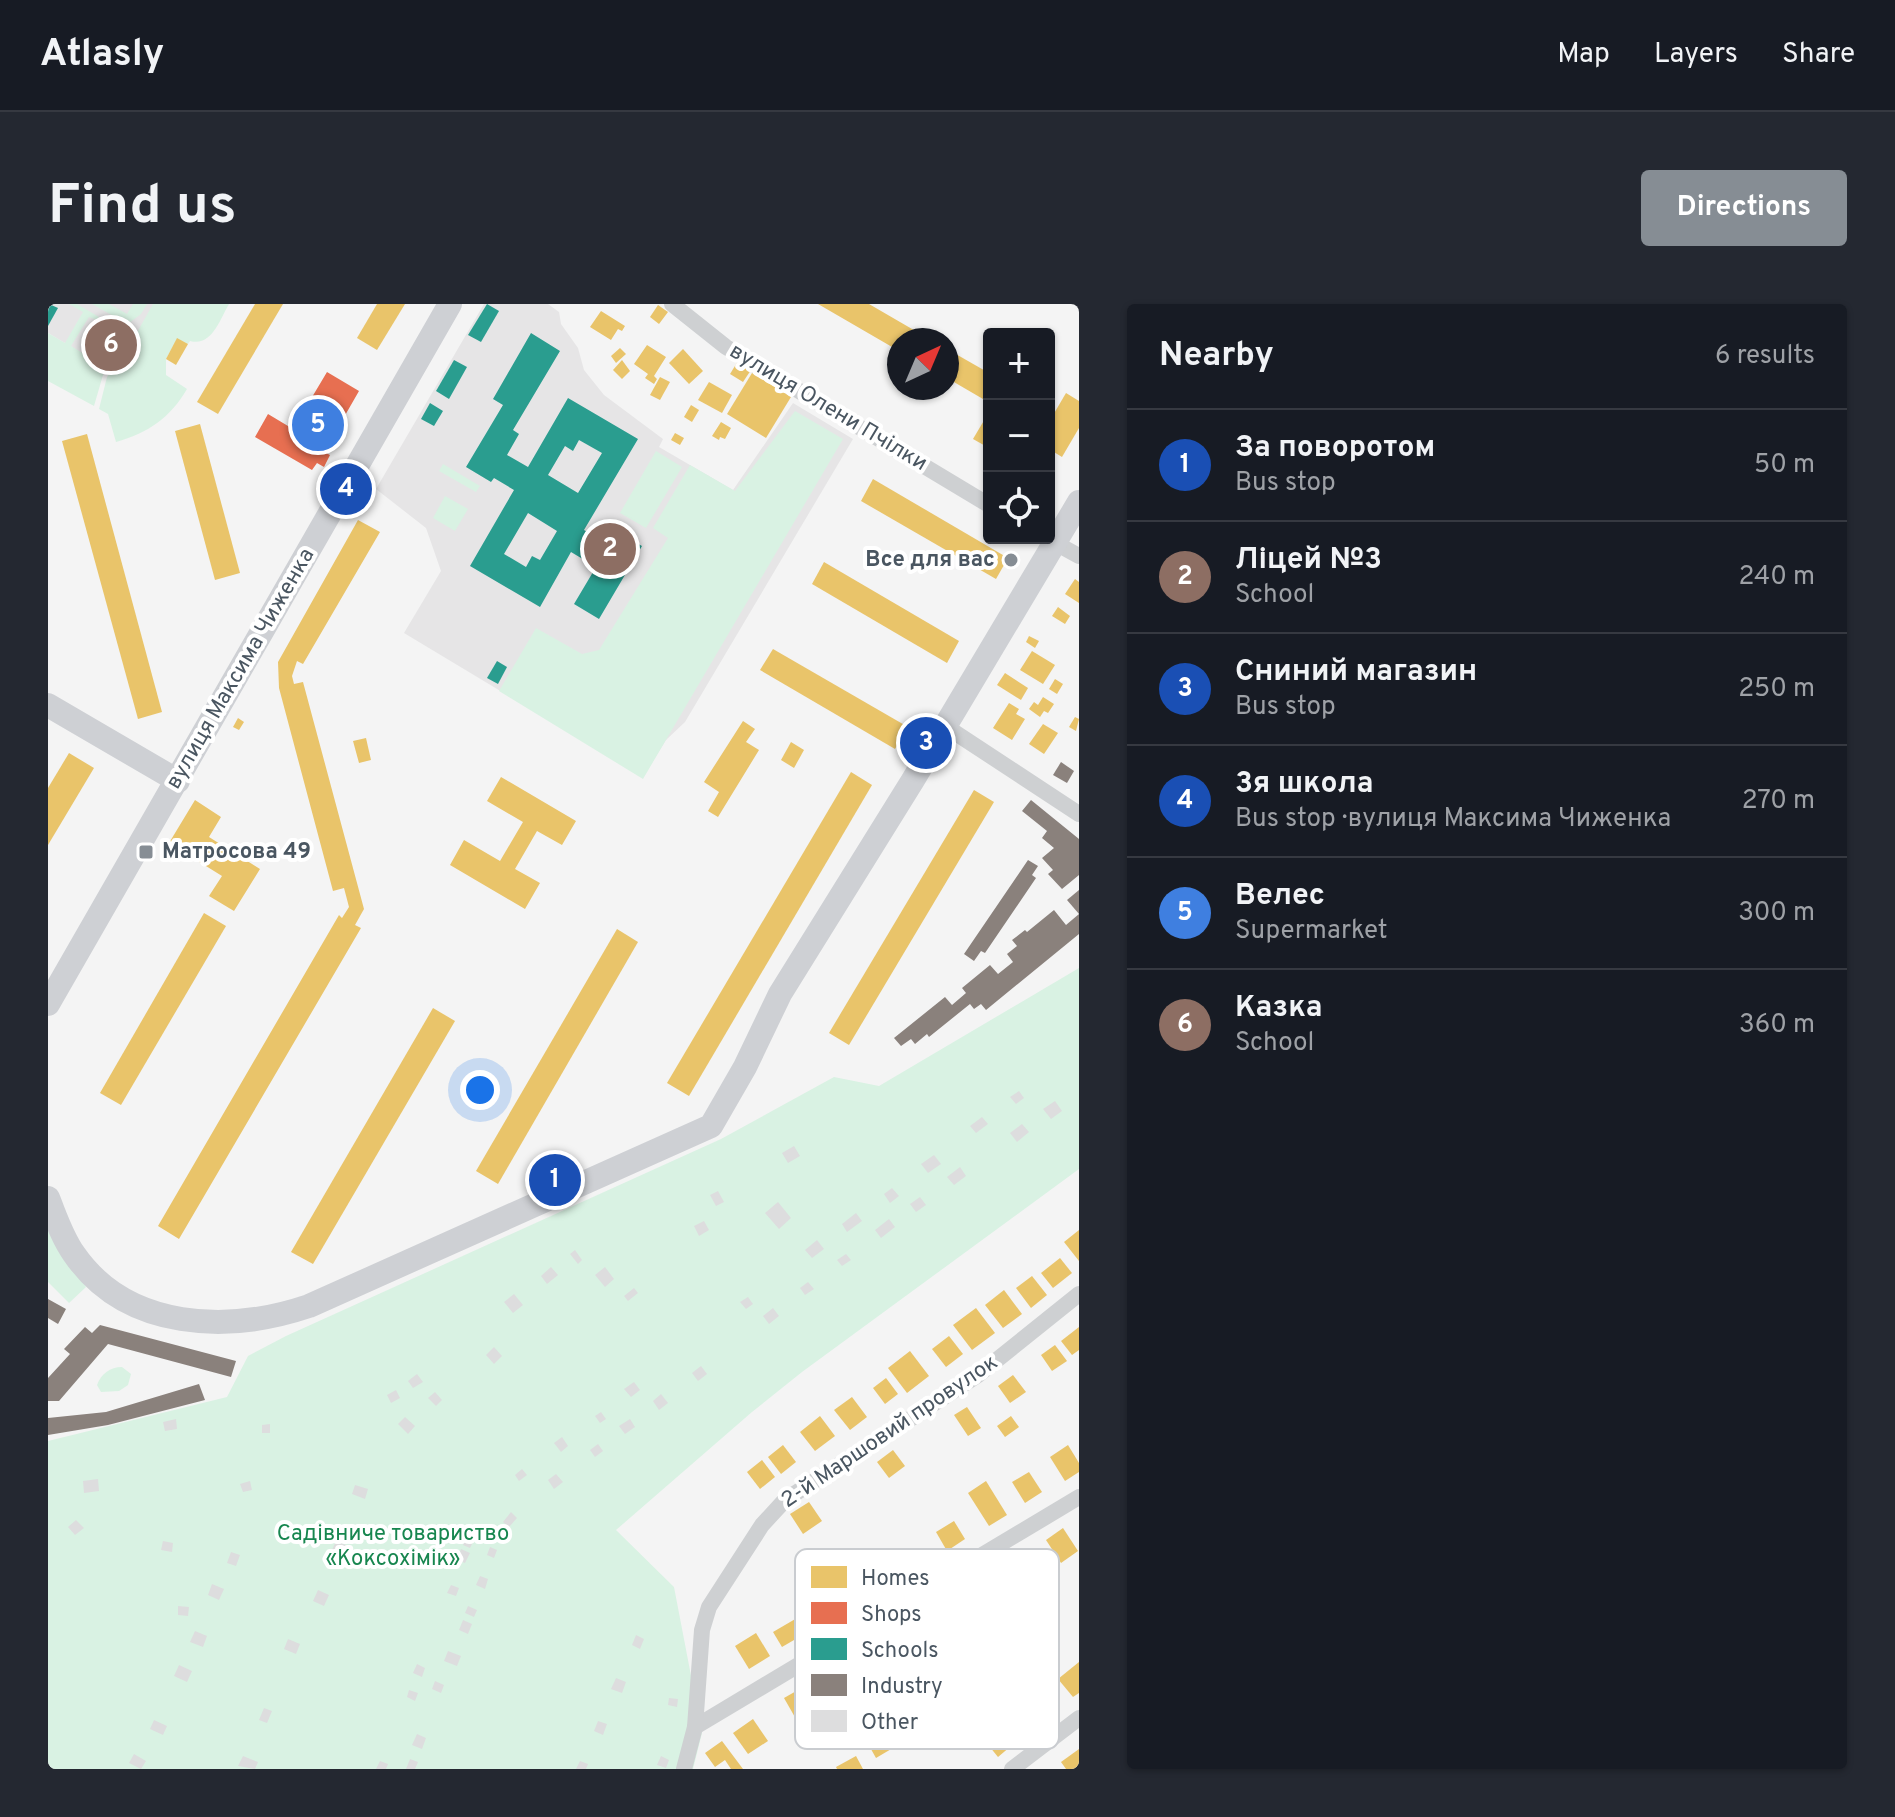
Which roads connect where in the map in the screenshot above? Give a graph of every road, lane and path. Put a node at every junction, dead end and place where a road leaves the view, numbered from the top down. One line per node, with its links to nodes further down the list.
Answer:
1 (450, 304): 11 (street, вулиця Максима Чиженка)
2 (672, 304): 3 (street, вулиця Олени Пчілки)
3 (983, 501)
4 (1079, 502): 5 (street)
5 (1055, 535)
6 (1055, 542): 8 (street)
7 (1049, 544): 10 (street)
8 (1079, 556)
9 (48, 705): 11 (street)
10 (945, 726): 12 (street); 14 (street)
11 (178, 781): 13 (street, вулиця Максима Чиженка)
12 (1079, 814)
13 (51, 998)
14 (48, 1198)
15 (1079, 1294): 20 (street, 2-й Маршовий провулок)
16 (1077, 1503): 17 (street)
17 (999, 1549)
18 (795, 1668): 20 (street)
19 (1079, 1718): 21 (street)
20 (695, 1727): 23 (street, 2-й Маршовий провулок)
21 (1059, 1733)
22 (1038, 1749): 24 (street)
23 (684, 1769)
24 (1012, 1769)

